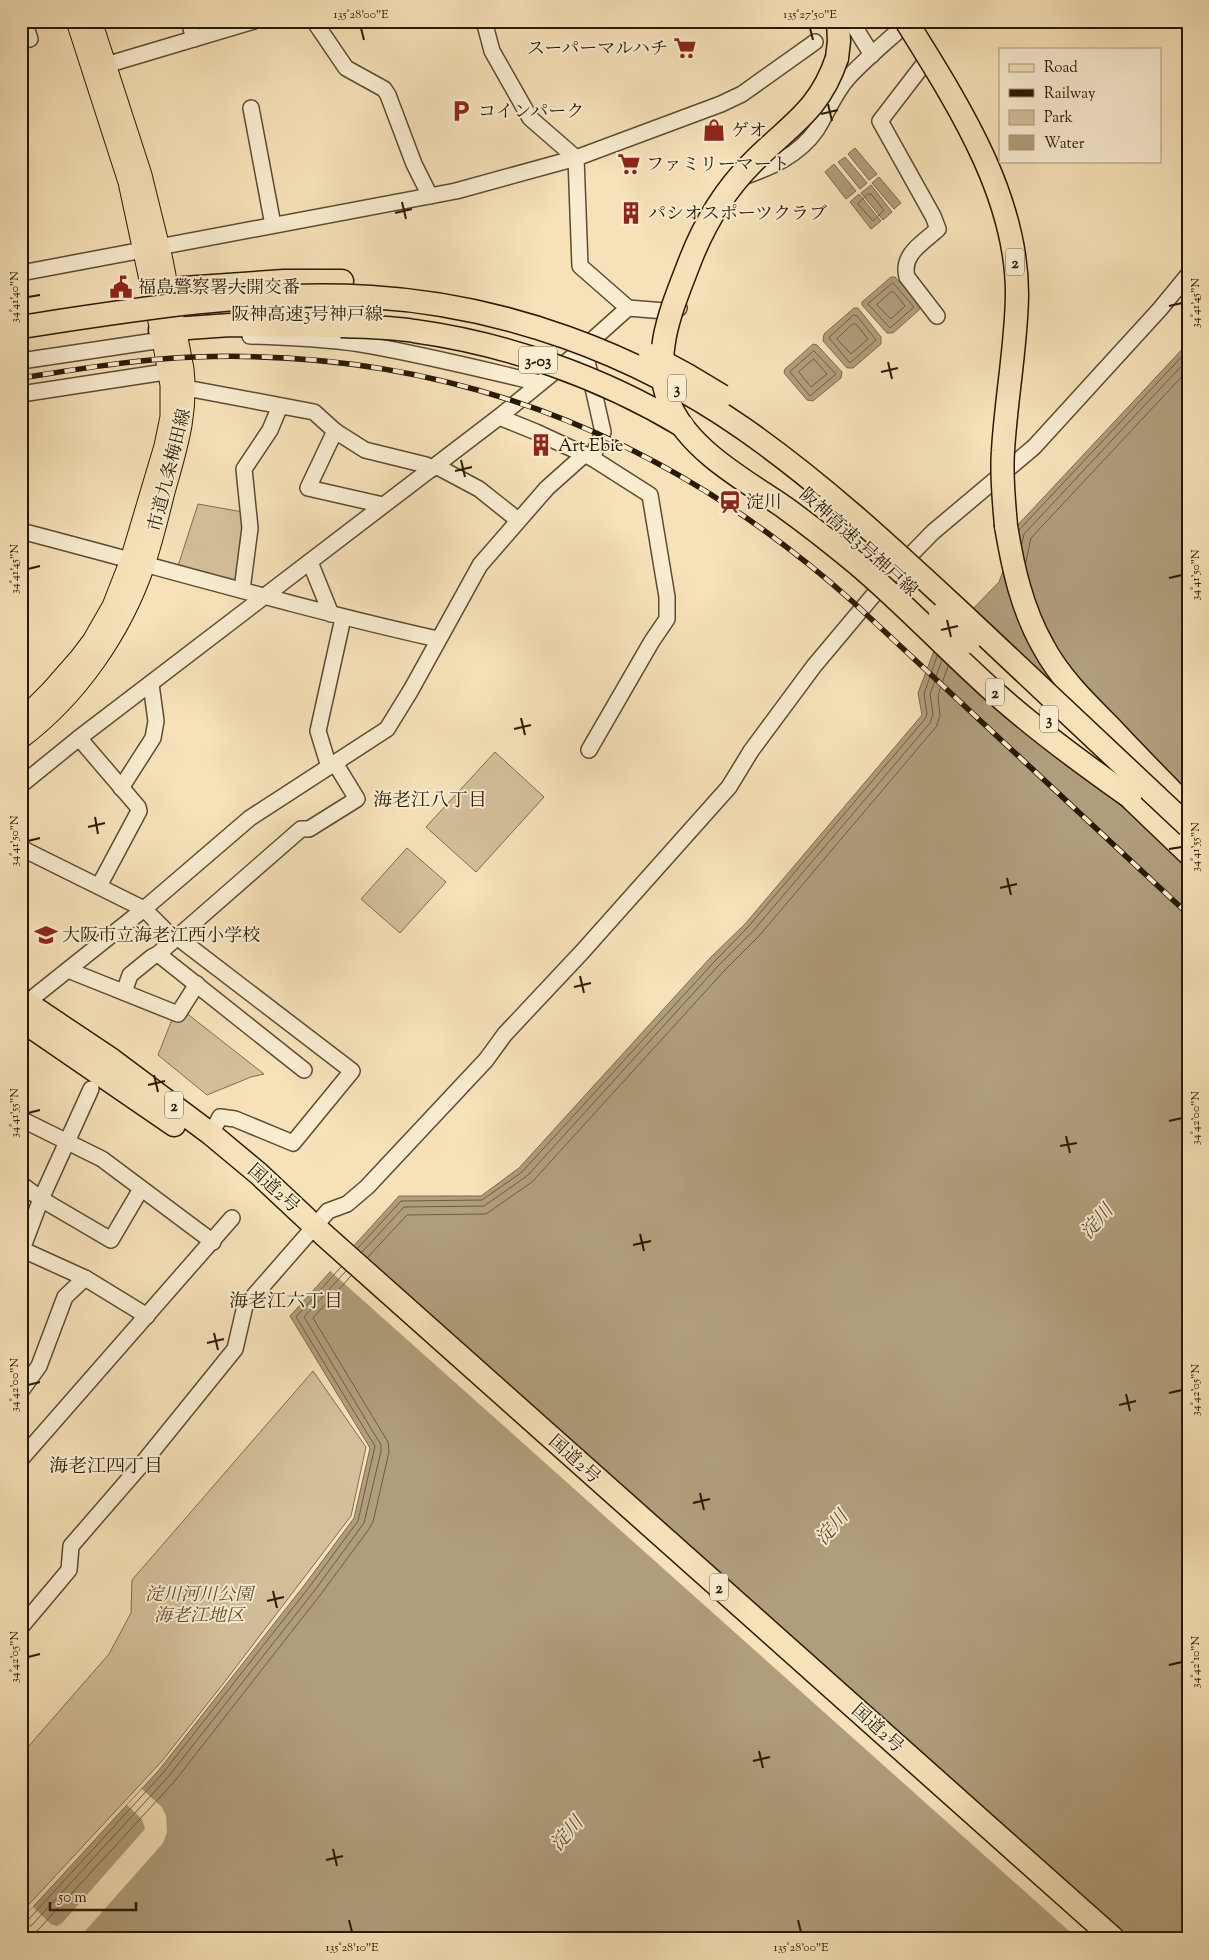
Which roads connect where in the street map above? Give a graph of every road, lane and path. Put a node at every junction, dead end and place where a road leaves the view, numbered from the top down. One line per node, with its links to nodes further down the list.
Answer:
1 (24, 21): 12 (street)
2 (76, 21): 20 (main road, 市道九条梅田線)
3 (92, 21): 15 (main road, 市道九条梅田線)
4 (189, 21): 11 (street)
5 (254, 21): 11 (street)
6 (314, 21): 18 (street)
7 (484, 21): 17 (street)
8 (838, 21): 58 (highway, 2, bridge)
9 (851, 21): 14 (street)
10 (904, 23): 14 (street); 25 (street); 59 (highway, 2, bridge)
11 (194, 39): 15 (street)
12 (21, 41)
13 (815, 42): 17 (street)
14 (872, 55): 24 (street)
15 (106, 65): 20 (main road, 市道九条梅田線)
16 (250, 108): 19 (street)
17 (576, 158): 18 (street); 24 (street)
18 (430, 196): 19 (street)
19 (273, 225): 20 (street)
20 (151, 249): 21 (street); 23 (main road, 市道九条梅田線); 27 (main road, 市道九条梅田線)
21 (21, 273)
22 (1188, 275): 81 (street)
23 (169, 289): 27 (main road, 市道九条梅田線); 48 (highway, bridge)
24 (628, 308): 29 (street)
25 (937, 316)
26 (21, 327): 48 (highway, 阪神高速3号神戸線 / 3, bridge)
27 (170, 334): 30 (street); 31 (main road, 市道九条梅田線); 32 (street); 48 (highway, 3-03, bridge)
28 (21, 341): 48 (highway, 阪神高速3号神戸線 / 3, bridge)
29 (581, 350): 32 (street); 38 (street)
30 (21, 360)
31 (176, 370): 33 (main road, 市道九条梅田線); 34 (street); 43 (main road, 市道九条梅田線)
32 (540, 383): 36 (street)
33 (186, 388): 35 (street); 43 (main road, 市道九条梅田線)
34 (21, 394)
35 (280, 406): 37 (street); 45 (street)
36 (499, 417): 38 (street); 39 (street)
37 (335, 431): 39 (street); 40 (street)
38 (588, 456): 41 (street); 54 (street)
39 (434, 468): 40 (street); 41 (street)
40 (384, 505): 44 (street)
41 (518, 520): 49 (street)
42 (21, 531): 43 (street)
43 (138, 562): 45 (street); 51 (main road, 市道九条梅田線); 53 (main road, 市道九条梅田線)
44 (310, 562): 46 (street); 47 (street)
45 (242, 590): 46 (street)
46 (267, 596): 47 (street); 50 (street)
47 (337, 616): 49 (street); 55 (street)
48 (976, 638): 58 (highway, 阪神高速3号神戸線 / 3, bridge); 60 (highway, 阪神高速3号神戸線 / 3, bridge)
49 (437, 641): 55 (street)
50 (151, 684): 52 (street); 57 (street)
51 (21, 720)
52 (79, 738): 56 (street); 57 (street)
53 (21, 739)
54 (589, 750)
55 (332, 765): 64 (street); 65 (street)
56 (21, 785)
57 (121, 788): 63 (street)
58 (1130, 797): 62 (highway, 阪神高速3号神戸線 / 3)
59 (1188, 808)
60 (1188, 826)
61 (21, 848): 63 (street)
62 (1188, 853)
63 (99, 886): 64 (street)
64 (144, 909): 65 (street); 67 (street)
65 (177, 937): 66 (street); 75 (street)
66 (158, 954): 68 (street); 69 (street)
67 (68, 970): 69 (street); 70 (street)
68 (196, 984): 69 (street); 72 (street)
69 (124, 992)
70 (28, 997): 75 (highway, 国道2号 / 2)
71 (21, 1020): 81 (highway, 国道2号 / 2)
72 (304, 1070)
73 (91, 1089): 76 (street)
74 (21, 1119): 76 (street)
75 (212, 1134): 81 (highway, 国道2号 / 2)
76 (67, 1141): 78 (street); 79 (street)
77 (21, 1184): 79 (street)
78 (141, 1190): 79 (street); 82 (street)
79 (41, 1199): 83 (street)
80 (232, 1218): 82 (street)
81 (315, 1235): 88 (street); 89 (highway, 国道2号 / 2); 90 (highway, 国道2号 / 2)
82 (213, 1242): 85 (street)
83 (21, 1250): 84 (street)
84 (86, 1278): 85 (street); 86 (street)
85 (147, 1316): 87 (street)
86 (21, 1391)
87 (21, 1460)
88 (21, 1627)
89 (1094, 1939)
90 (1114, 1939)

